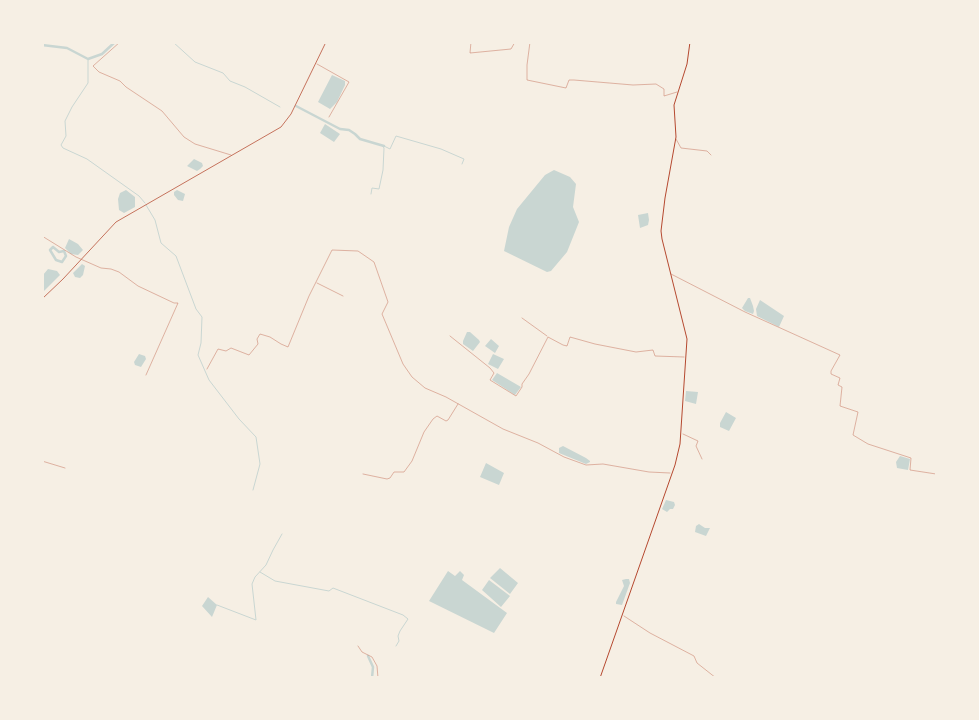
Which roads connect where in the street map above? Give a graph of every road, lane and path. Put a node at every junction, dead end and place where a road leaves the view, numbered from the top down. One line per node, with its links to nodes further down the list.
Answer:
1 (120, 42): 13 (street)
2 (326, 42): 7 (street)
3 (471, 42): 4 (street)
4 (516, 42)
5 (530, 42): 8 (street)
6 (690, 42): 8 (main road)
7 (316, 64): 9 (street); 13 (street)
8 (677, 92): 10 (main road)
9 (329, 117)
10 (676, 138): 12 (street); 17 (main road)
11 (708, 149): 12 (street)
12 (707, 151): 14 (street)
13 (231, 155): 16 (street)
14 (711, 155)
15 (42, 236): 16 (street)
16 (81, 258): 20 (street); 26 (street)
17 (671, 274): 24 (main road); 34 (street)
18 (315, 282): 19 (street); 25 (street); 27 (street)
19 (343, 296)
20 (42, 299)
21 (522, 318): 23 (street)
22 (450, 336): 23 (street)
23 (548, 337): 24 (street)
24 (686, 357): 28 (main road)
25 (208, 369)
26 (146, 375)
27 (458, 404): 32 (street); 33 (street)
28 (681, 434): 29 (street); 32 (main road)
29 (702, 459)
30 (42, 461): 31 (street)
31 (64, 468)
32 (672, 473): 35 (main road)
33 (363, 474)
34 (936, 474)
35 (622, 615): 38 (main road); 39 (street)
36 (358, 646): 37 (street)
37 (378, 678)
38 (600, 678)
39 (716, 678)

